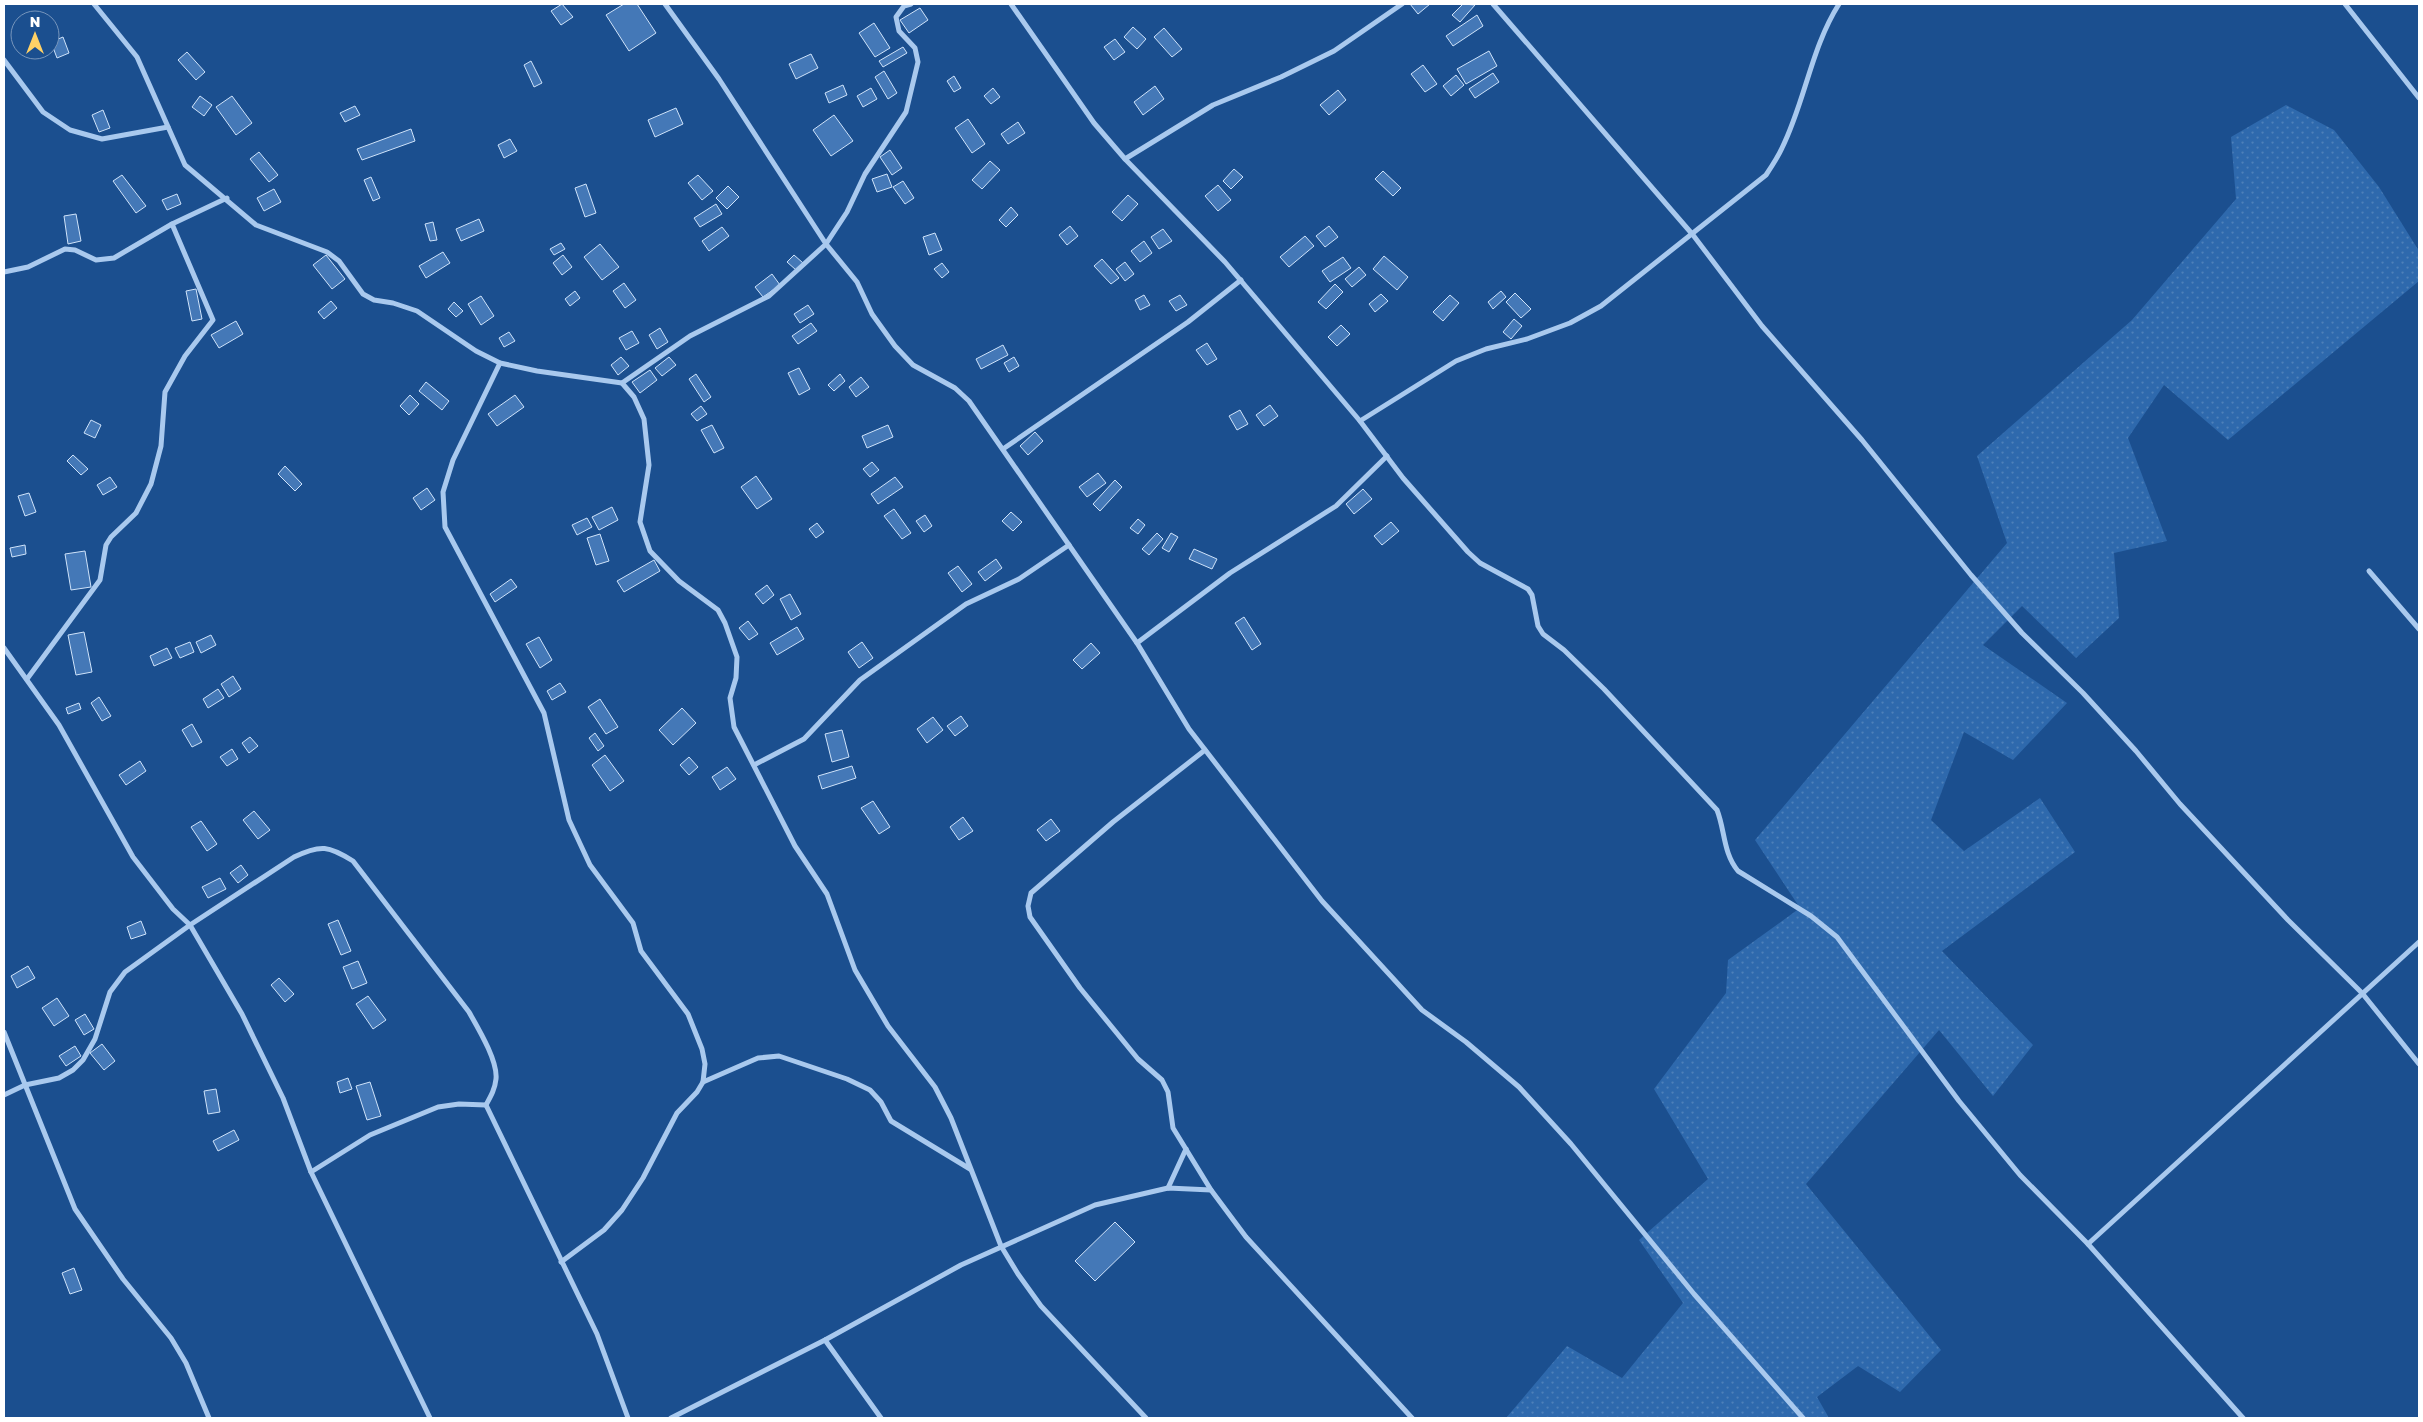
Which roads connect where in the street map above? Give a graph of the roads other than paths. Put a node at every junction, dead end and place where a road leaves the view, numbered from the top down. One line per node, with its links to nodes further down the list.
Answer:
1 (94, 4): 11 (street)
2 (666, 4): 16 (street)
3 (911, 4): 16 (street)
4 (1011, 4): 12 (street)
5 (1402, 4): 12 (street)
6 (1493, 4): 15 (street)
7 (1839, 4): 15 (street)
8 (2345, 4): 10 (street)
9 (4, 60): 11 (street)
10 (2419, 98)
11 (168, 128): 13 (street)
12 (1125, 159): 18 (street)
13 (227, 198): 14 (street); 19 (street)
14 (172, 224): 17 (street); 29 (street)
15 (1693, 235): 21 (street); 34 (street)
16 (826, 244): 20 (street); 22 (street)
17 (4, 272)
18 (1241, 280): 21 (street); 22 (street)
19 (500, 363): 20 (street); 37 (street)
20 (622, 383): 31 (street)
21 (1360, 422): 23 (street)
22 (1003, 449): 24 (street)
23 (1387, 456): 27 (street); 46 (street)
24 (1069, 545): 27 (street); 31 (street)
25 (2369, 571): 26 (street)
26 (2419, 629)
27 (1137, 643): 30 (street)
28 (4, 648): 29 (street)
29 (26, 679): 32 (street)
30 (1205, 750): 41 (street); 57 (street)
31 (754, 764): 42 (street)
32 (190, 925): 38 (street); 40 (street); 43 (street)
33 (2419, 942): 34 (street)
34 (2362, 993): 36 (street); 46 (street)
35 (4, 1032): 38 (street)
36 (2419, 1064)
37 (703, 1082): 42 (street); 48 (street)
38 (24, 1085): 39 (street); 50 (street)
39 (4, 1095)
40 (486, 1105): 43 (street); 48 (street)
41 (1186, 1149): 44 (street); 45 (street)
42 (971, 1169): 47 (street)
43 (312, 1172): 51 (street)
44 (1168, 1188): 45 (street); 47 (street)
45 (1211, 1190): 56 (street)
46 (2088, 1244): 58 (street)
47 (1001, 1246): 49 (street); 55 (street)
48 (562, 1262): 52 (street)
49 (825, 1340): 53 (street); 54 (street)
50 (209, 1418)
51 (430, 1418)
52 (628, 1418)
53 (671, 1418)
54 (881, 1418)
55 (1146, 1418)
56 (1412, 1418)
57 (1803, 1418)
58 (2243, 1418)

